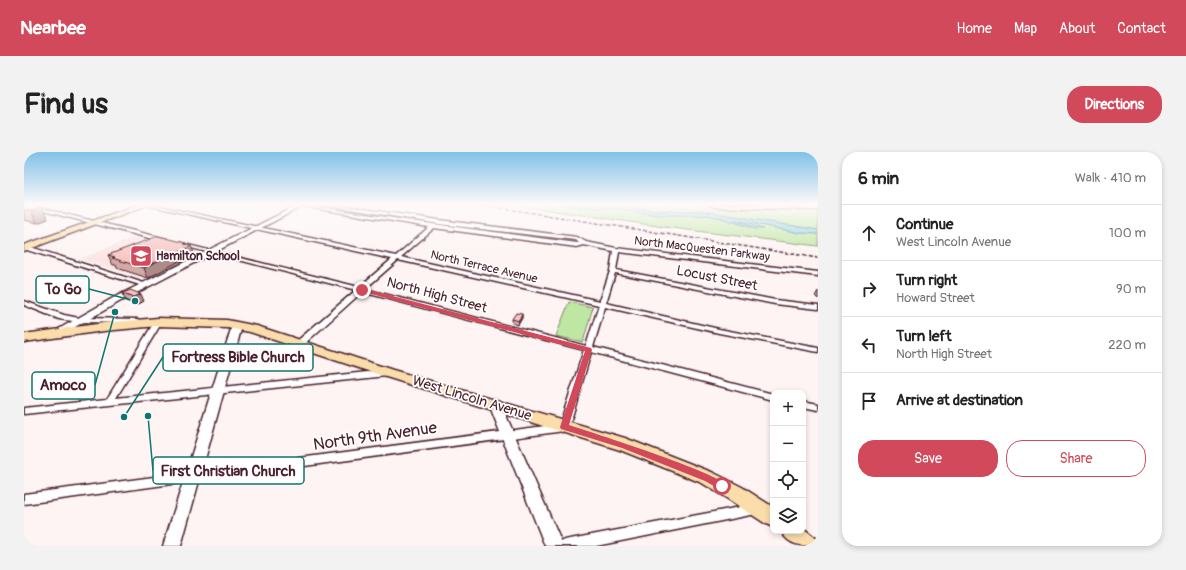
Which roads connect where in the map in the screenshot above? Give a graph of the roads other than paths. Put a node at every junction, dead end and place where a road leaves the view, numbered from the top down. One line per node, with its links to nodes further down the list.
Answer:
1 (230, 222): 7 (street, North Terrace Avenue)
2 (267, 222): 7 (street)
3 (411, 222): 6 (street, North MacQuesten Parkway)
4 (442, 222): 8 (street, North MacQuesten Parkway)
5 (94, 223): 9 (main road); 11 (street, North High Street)
6 (433, 226): 8 (street, North MacQuesten Parkway); 12 (street)
7 (256, 228): 11 (street); 12 (street, North Terrace Avenue)
8 (584, 243): 10 (street, North MacQuesten Parkway)
9 (25, 247): 15 (street)
10 (616, 250): 13 (street); 14 (street, North MacQuesten Parkway)
11 (211, 252): 15 (street); 16 (street, North High Street)
12 (398, 259): 16 (street); 18 (street, North Terrace Avenue)
13 (613, 270): 18 (street); 19 (street, Locust Street)
14 (818, 274)
15 (145, 285): 20 (street)
16 (362, 290): 25 (street); 26 (street, North High Street)
17 (24, 303): 20 (street, West Lincoln Avenue)
18 (601, 305): 26 (street); 27 (street, North Terrace Avenue)
19 (818, 307)
20 (78, 320): 21 (street, West Lincoln Avenue); 23 (street)
21 (158, 322): 22 (main road, West Lincoln Avenue); 23 (main road, West Lincoln Avenue); 31 (street)
22 (237, 326): 25 (main road, West Lincoln Avenue); 29 (street)
23 (55, 334): 24 (main road, West Lincoln Avenue)
24 (24, 338)
25 (299, 344): 28 (main road, West Lincoln Avenue)
26 (589, 350): 30 (street, North High Street); 36 (street)
27 (818, 350)
28 (388, 373): 29 (street); 32 (main road, West Lincoln Avenue)
29 (219, 391): 31 (street); 38 (street)
30 (770, 396)
31 (110, 401): 35 (street)
32 (495, 404): 36 (main road, West Lincoln Avenue); 37 (street)
33 (806, 405): 34 (street)
34 (818, 407)
35 (24, 411)
36 (564, 427): 37 (street, North 9th Avenue); 40 (main road, West Lincoln Avenue)
37 (508, 434): 38 (street, North 9th Avenue); 44 (street)
38 (193, 477): 39 (street, North 9th Avenue); 43 (street)
39 (24, 499)
40 (759, 508): 41 (main road, West Lincoln Avenue); 45 (street)
41 (770, 516)
42 (795, 534): 46 (main road)
43 (172, 546)
44 (554, 546)
45 (565, 546)
46 (810, 546)

